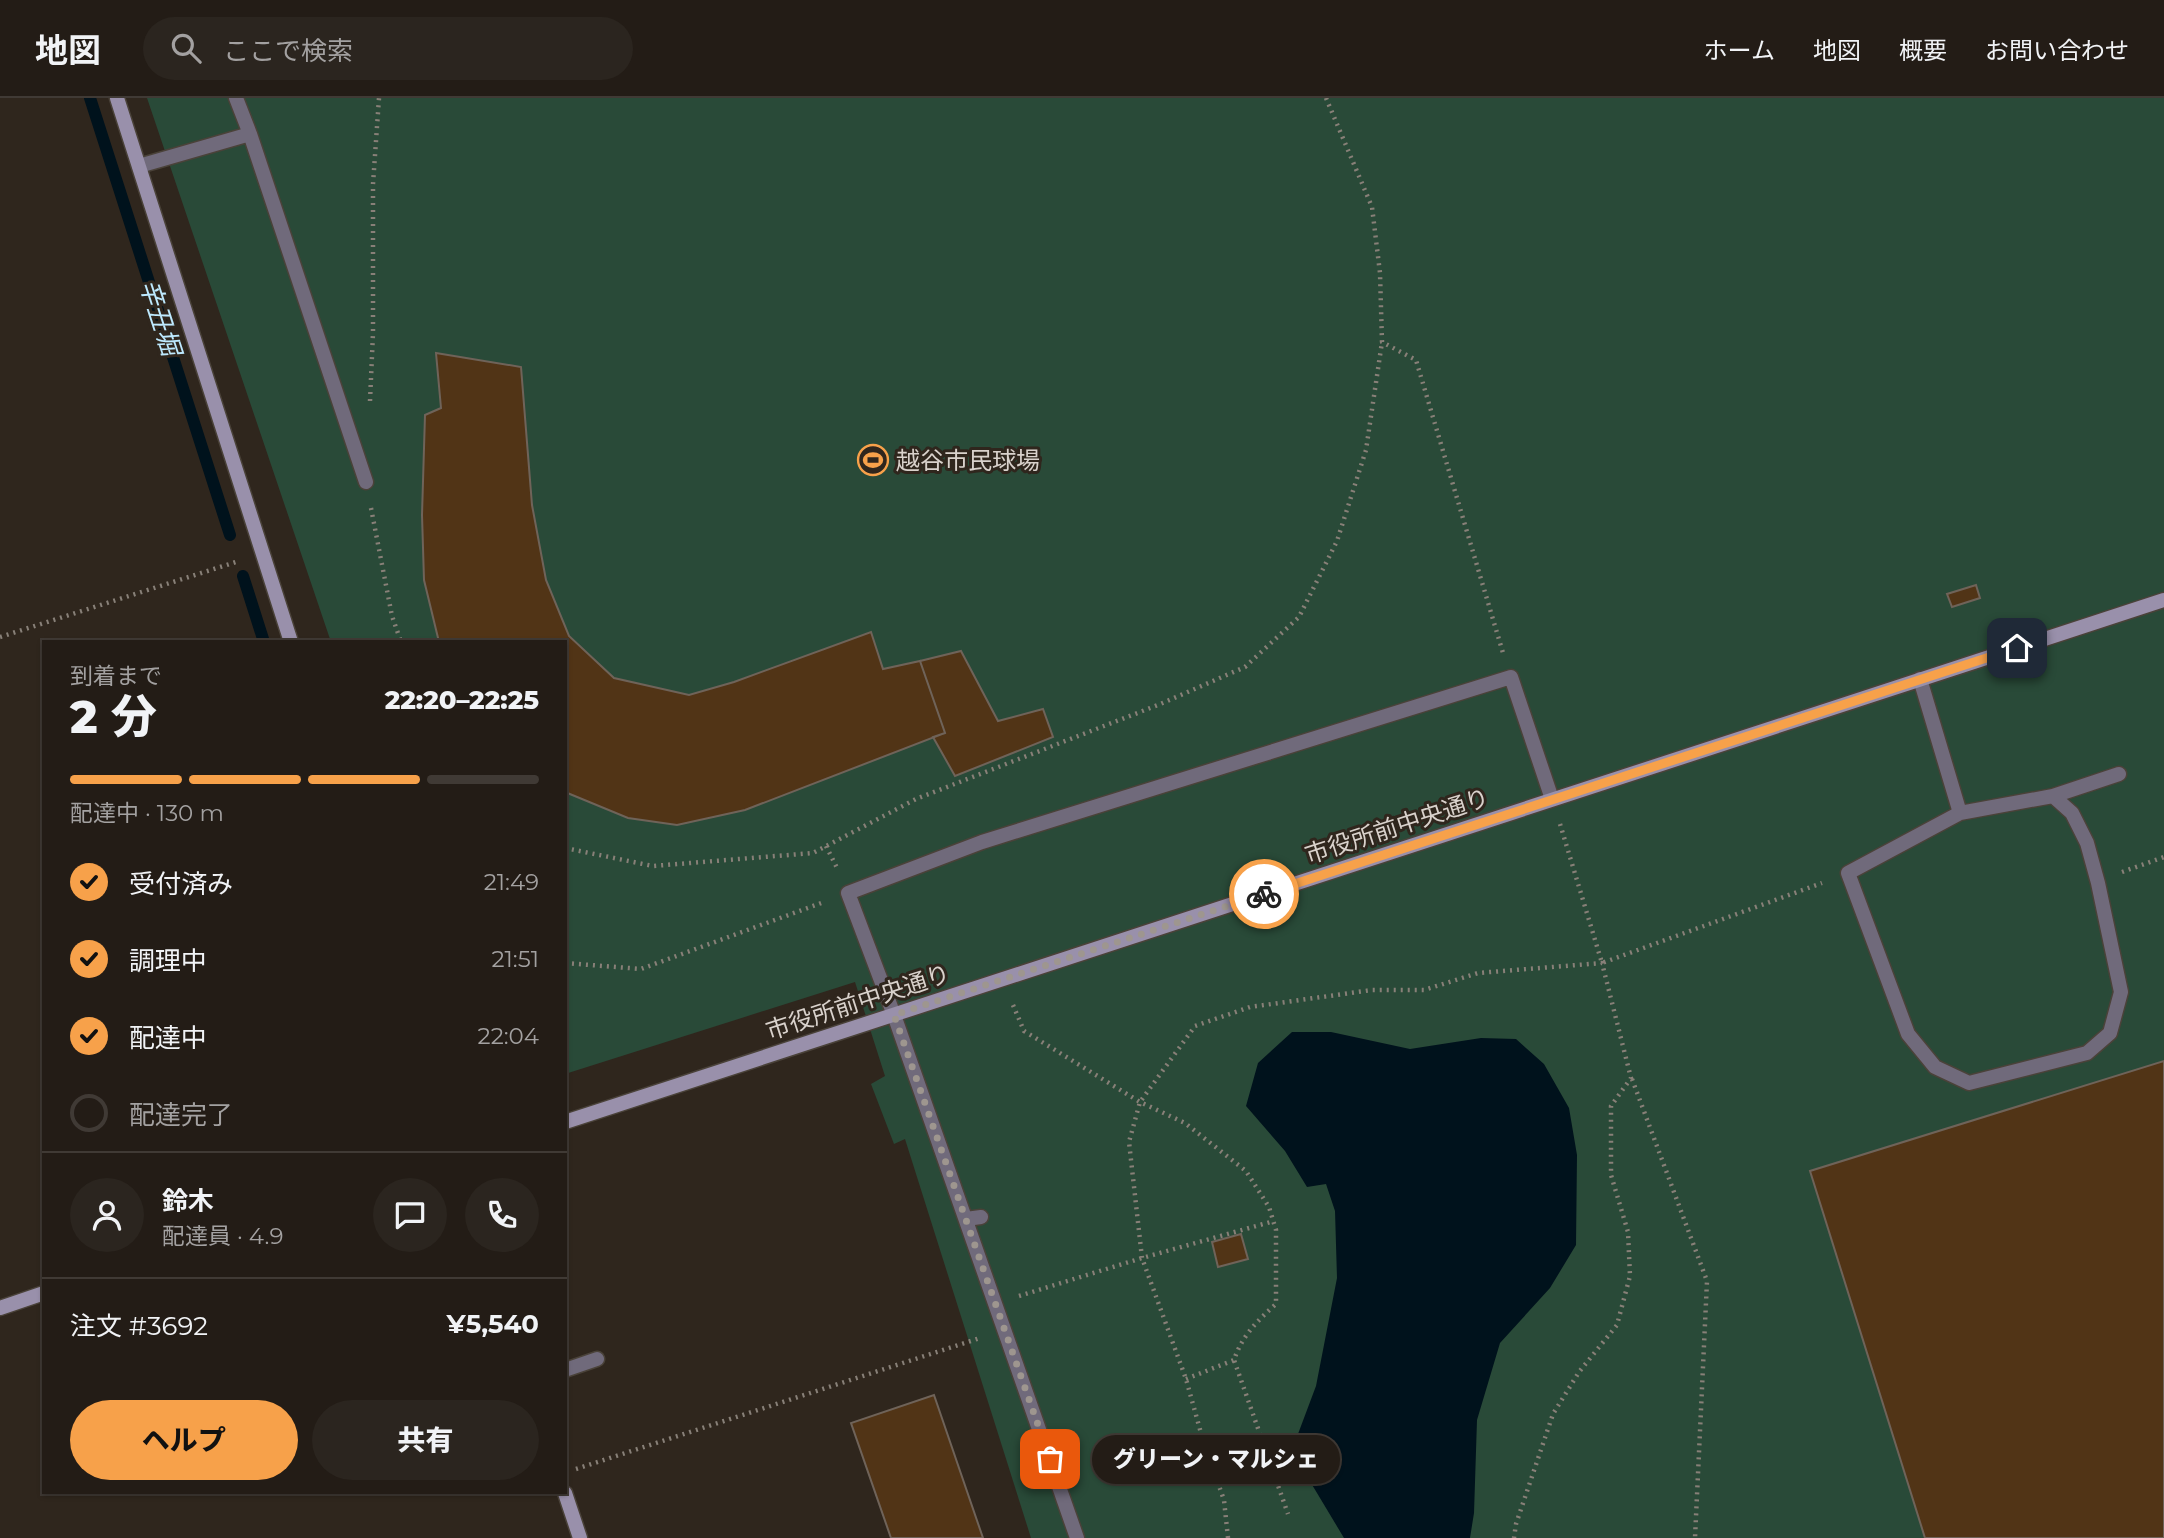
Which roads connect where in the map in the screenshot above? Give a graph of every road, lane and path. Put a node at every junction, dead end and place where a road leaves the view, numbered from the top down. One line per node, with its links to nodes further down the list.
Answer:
1 (117, 98): 6 (street)
2 (236, 98): 5 (lane)
3 (379, 98): 8 (path)
4 (1326, 98): 7 (path)
5 (250, 134): 6 (lane); 9 (lane)
6 (139, 166): 13 (street)
7 (1382, 342): 15 (path); 21 (path)
8 (369, 407)
9 (366, 482): 14 (path)
10 (248, 558): 12 (path)
11 (2164, 600): 16 (street, 市役所前中央通り)
12 (0, 637)
13 (290, 640)
14 (400, 640)
15 (1511, 677): 19 (lane); 25 (lane)
16 (1920, 679): 19 (street, 市役所前中央通り); 20 (lane)
17 (2119, 775): 18 (lane)
18 (2053, 796): 20 (lane); 24 (lane)
19 (1552, 799): 27 (path); 28 (street, 市役所前中央通り)
20 (1960, 813): 23 (lane)
21 (567, 848)
22 (2164, 857): 24 (path)
23 (1848, 873): 24 (lane); 27 (path)
24 (2098, 883)
25 (848, 892): 26 (path); 29 (lane)
26 (567, 963)
27 (1602, 963): 30 (path); 31 (path)
28 (1003, 979): 29 (street, 市役所前中央通り); 31 (path)
29 (894, 1015): 32 (street, 市役所前中央通り); 36 (lane)
30 (1632, 1078): 49 (path); 50 (path)
31 (1140, 1102): 33 (path); 34 (path)
32 (567, 1121)
33 (1273, 1221): 34 (path); 40 (path)
34 (1142, 1258): 36 (path); 42 (path)
35 (42, 1294): 37 (street)
36 (995, 1303): 38 (lane)
37 (0, 1308)
38 (1005, 1330): 43 (path); 47 (lane)
39 (597, 1359): 41 (lane)
40 (1234, 1360): 42 (path); 45 (path)
41 (567, 1369)
42 (1186, 1379): 48 (path)
43 (567, 1472)
44 (565, 1494): 46 (street)
45 (1288, 1514)
46 (580, 1538)
47 (1077, 1538)
48 (1228, 1538)
49 (1514, 1538)
50 (1696, 1538)

